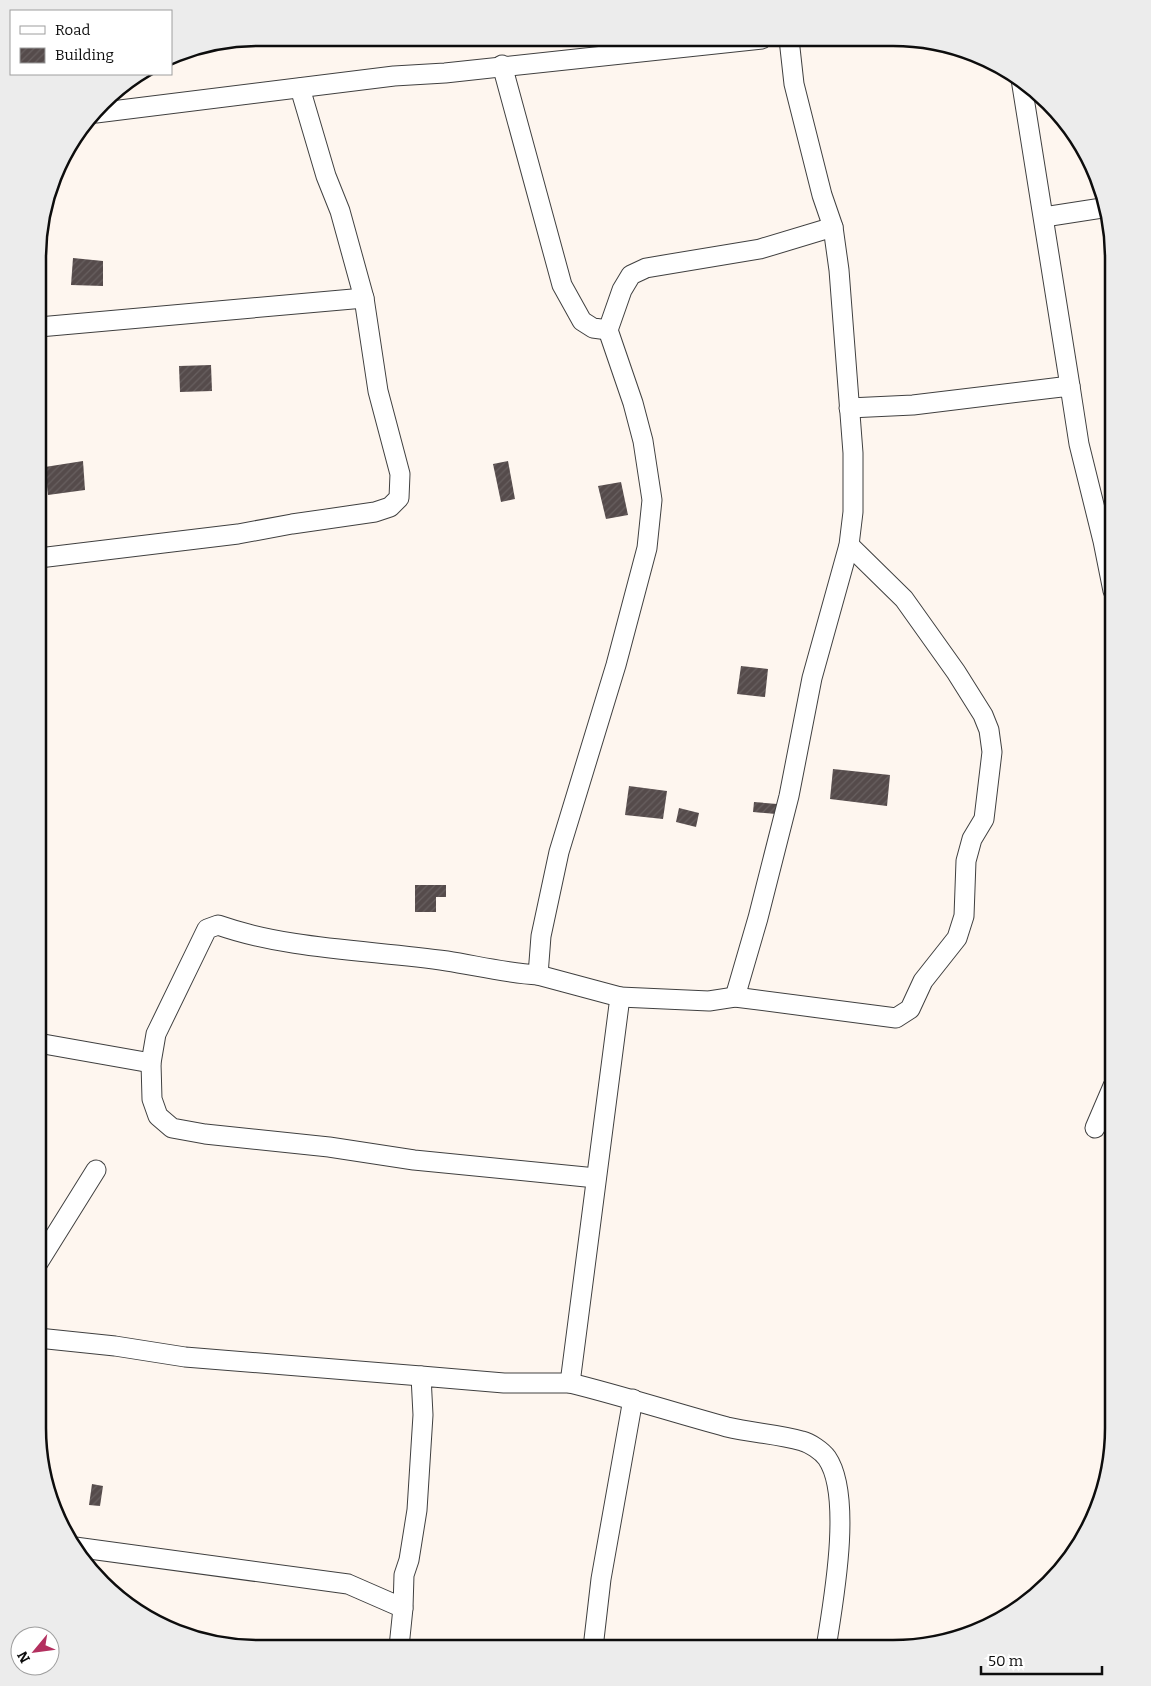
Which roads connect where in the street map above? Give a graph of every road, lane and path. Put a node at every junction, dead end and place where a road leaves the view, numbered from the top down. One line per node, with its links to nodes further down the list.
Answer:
1 (692, 46): 3 (street)
2 (790, 46): 9 (street)
3 (502, 65): 4 (street); 12 (street)
4 (300, 88): 6 (street); 10 (street)
5 (1023, 91): 8 (street)
6 (104, 112)
7 (1099, 208): 8 (street)
8 (1044, 217): 13 (street)
9 (833, 227): 12 (street); 14 (street)
10 (364, 298): 11 (street); 17 (street)
11 (46, 327)
12 (608, 330): 18 (street)
13 (1070, 386): 14 (street); 16 (street)
14 (849, 408): 15 (street)
15 (849, 545): 20 (street); 20 (street)
16 (1105, 547)
17 (46, 557)
18 (538, 975): 19 (street); 22 (street)
19 (620, 997): 20 (street); 26 (street)
20 (735, 997)
21 (46, 1044): 22 (street)
22 (151, 1063): 26 (street)
23 (1105, 1105): 24 (street)
24 (1095, 1128)
25 (96, 1170): 27 (street)
26 (596, 1178): 30 (street)
27 (46, 1250)
28 (46, 1339): 29 (street)
29 (421, 1376): 30 (street); 33 (street)
30 (570, 1384): 31 (street)
31 (633, 1399): 35 (street); 36 (street)
32 (84, 1548): 33 (street)
33 (403, 1608): 34 (street)
34 (400, 1640)
35 (594, 1640)
36 (827, 1640)

